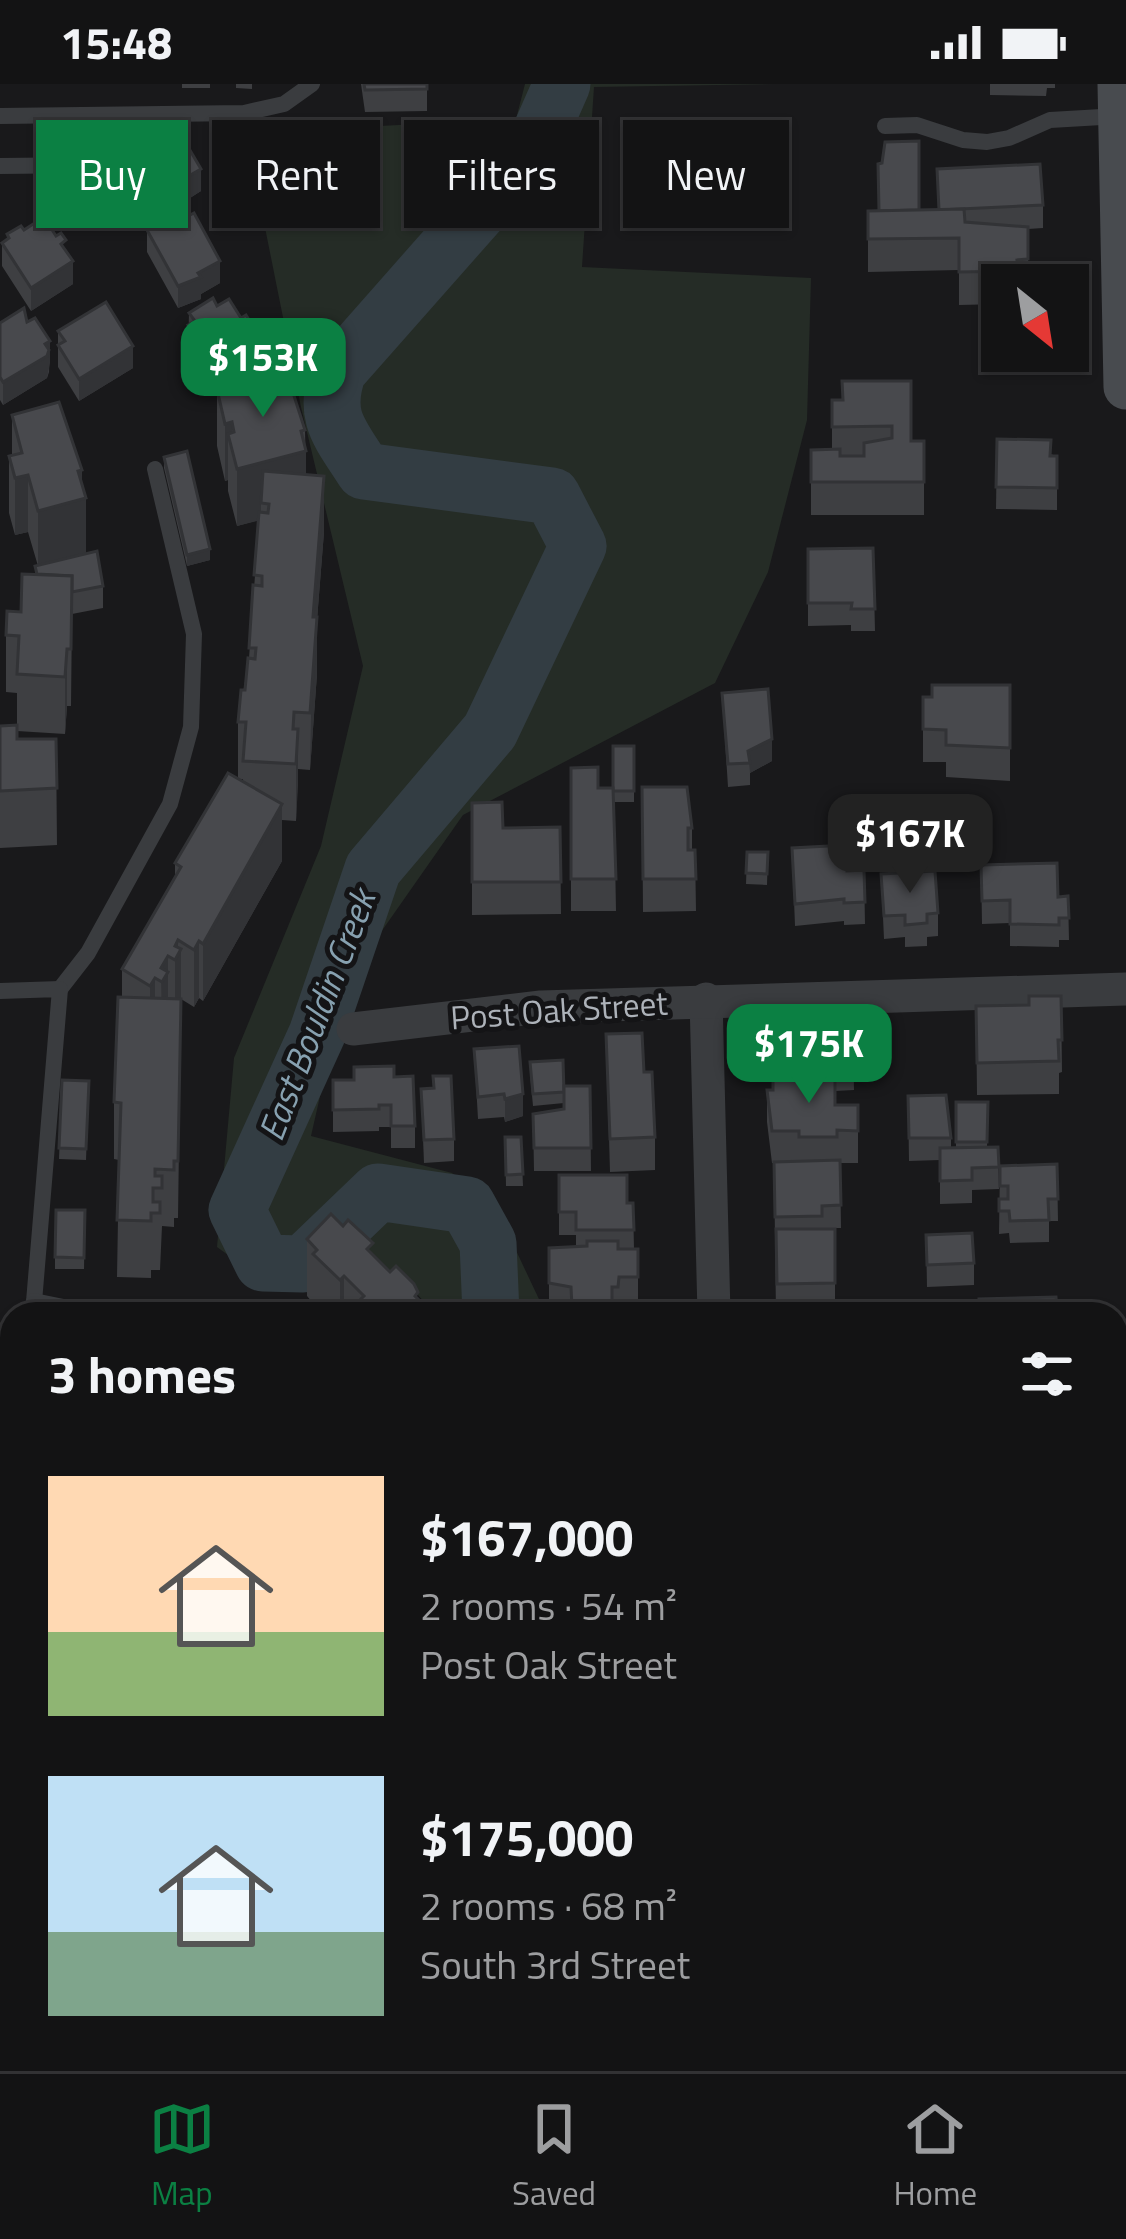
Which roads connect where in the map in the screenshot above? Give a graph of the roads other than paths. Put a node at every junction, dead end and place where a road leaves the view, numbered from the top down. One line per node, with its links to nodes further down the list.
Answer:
1 (312, 84): 3 (lane)
2 (1120, 100): 4 (lane); 7 (street)
3 (0, 116)
4 (885, 126)
5 (0, 166): 6 (lane)
6 (36, 166)
7 (1124, 230): 8 (street)
8 (1126, 387)
9 (155, 469): 10 (lane)
10 (60, 989): 12 (lane); 15 (lane)
11 (1126, 989): 13 (street, Post Oak Street)
12 (0, 991)
13 (706, 999): 14 (street, Post Oak Street); 16 (street)
14 (353, 1029)
15 (34, 1302)
16 (715, 1302)

